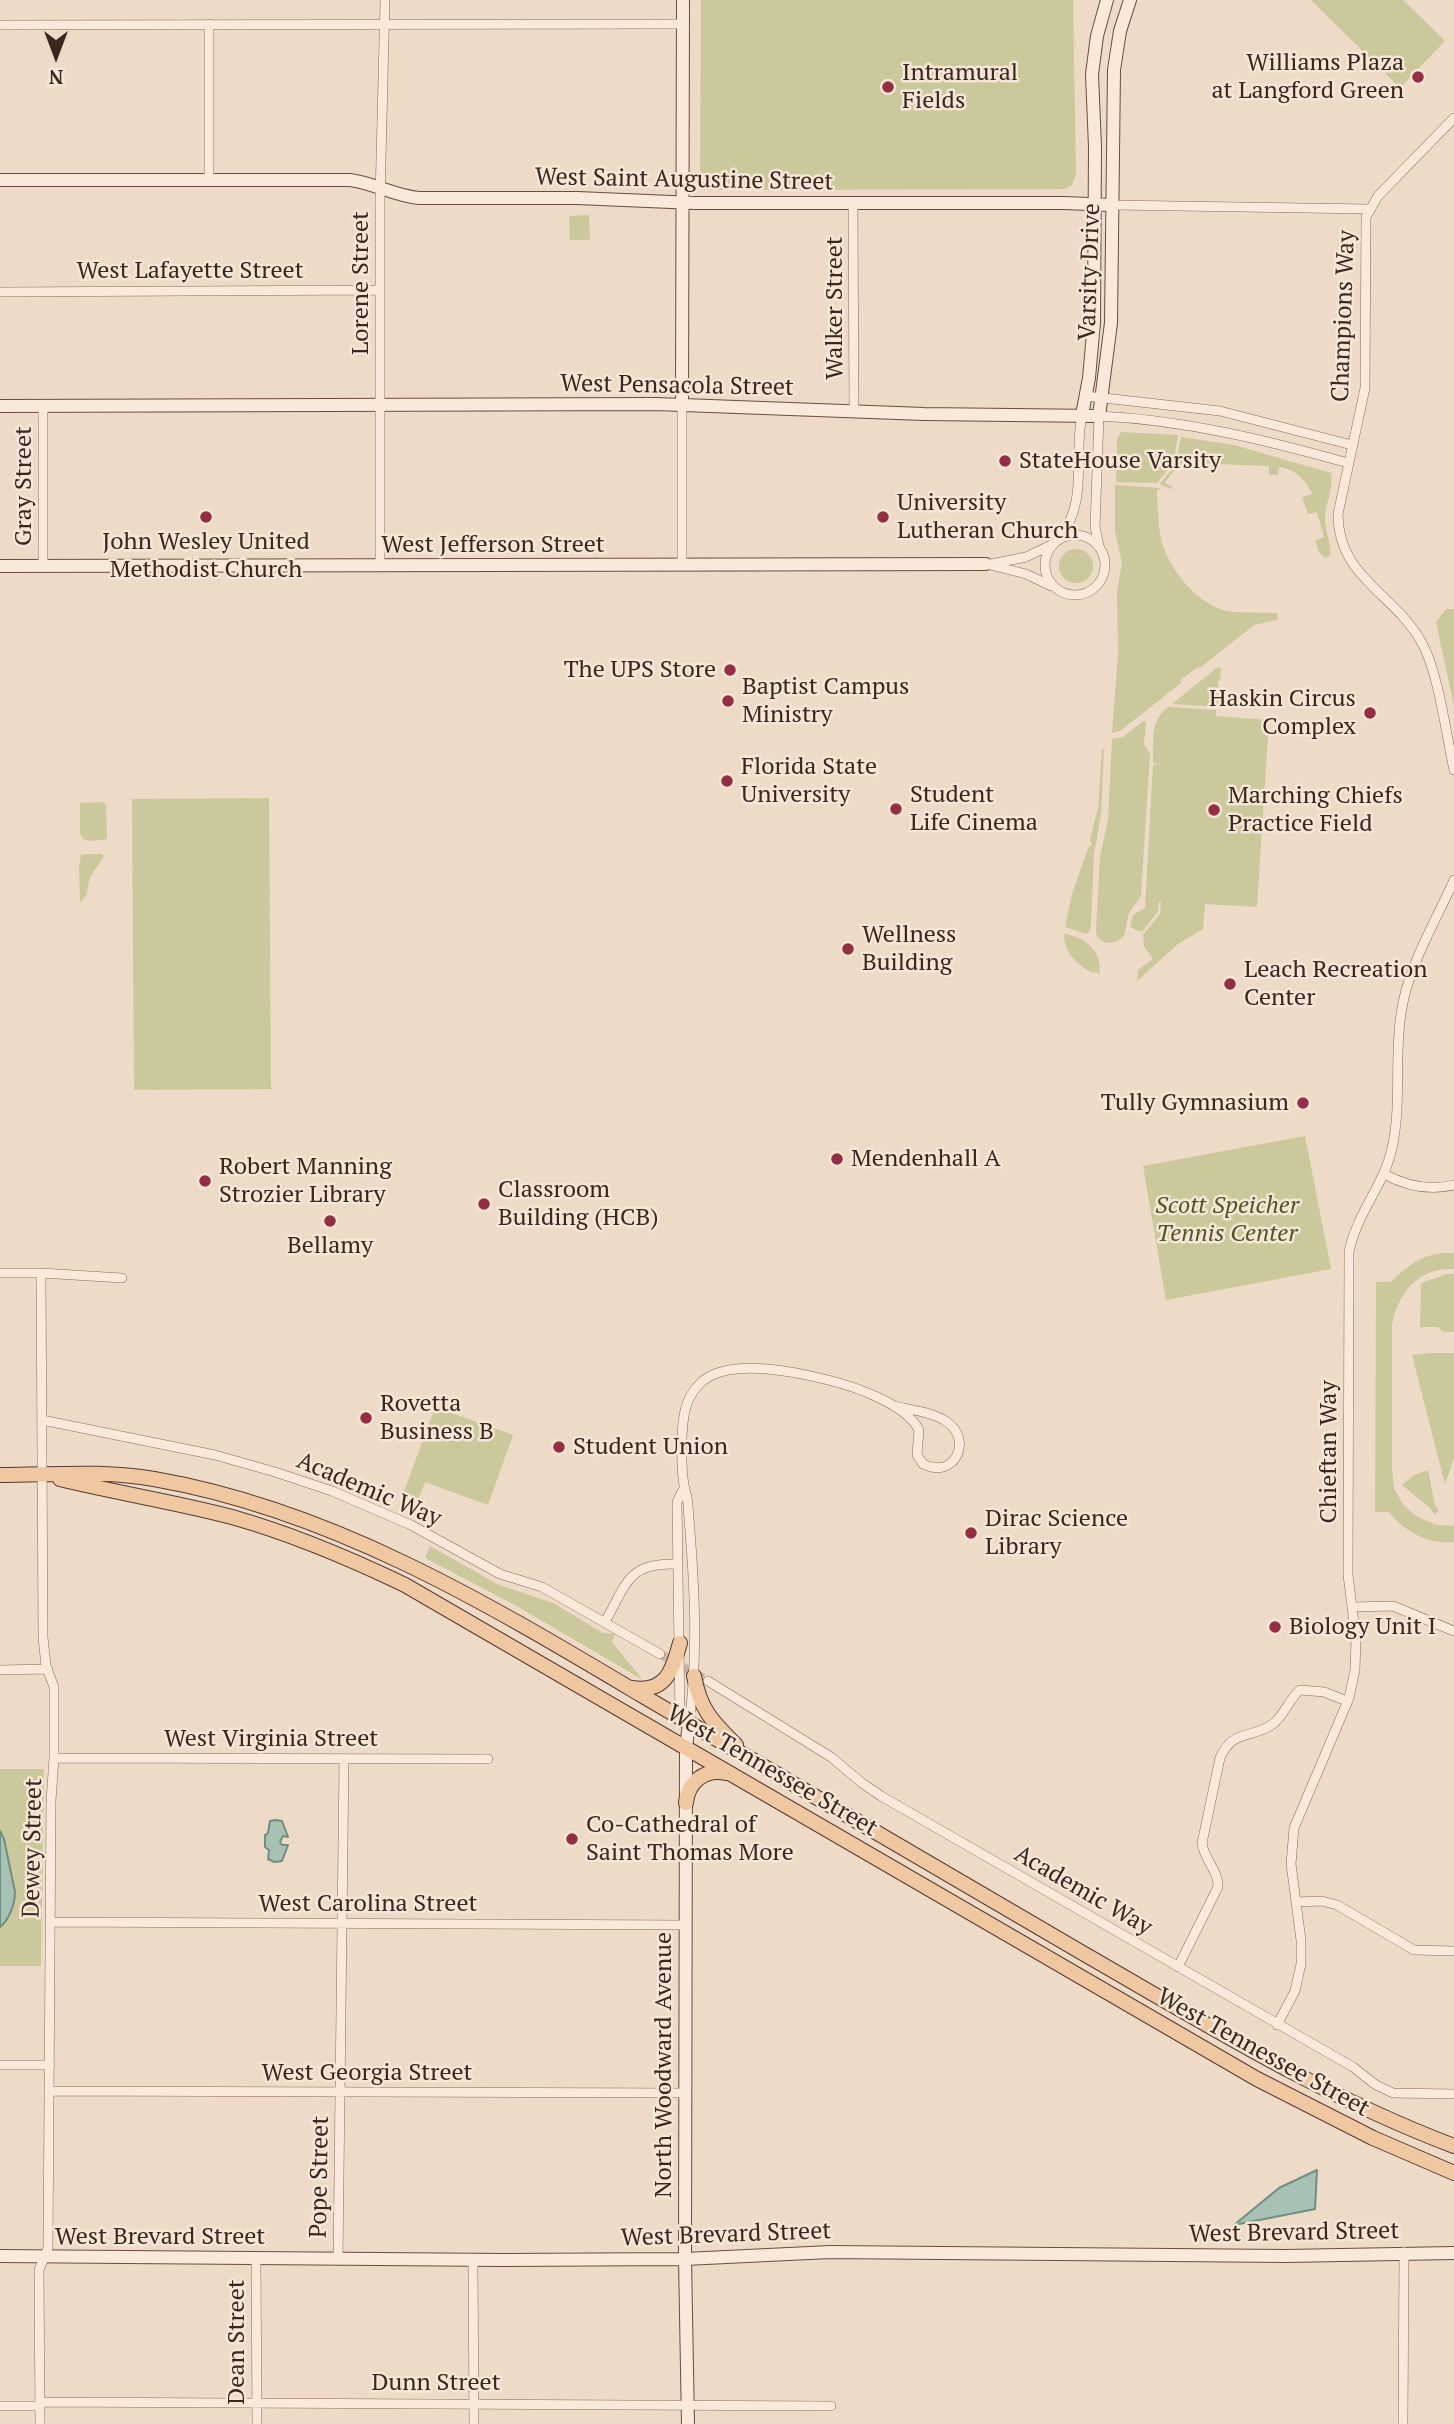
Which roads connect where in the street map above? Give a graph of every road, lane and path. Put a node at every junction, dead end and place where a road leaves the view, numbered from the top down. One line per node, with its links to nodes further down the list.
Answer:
1 (385, 0): 7 (street, Lorene Street)
2 (683, 0): 8 (street)
3 (1107, 0): 15 (street, Varsity Drive)
4 (1130, 0): 16 (street, Varsity Drive)
5 (0, 24): 6 (street)
6 (209, 24): 7 (street); 11 (street)
7 (384, 24): 8 (street); 12 (street, Lorene Street)
8 (682, 24): 13 (street)
9 (1454, 118): 17 (street, Champions Way)
10 (0, 180): 11 (street, West Saint Augustine Street)
11 (209, 180): 12 (street, West Saint Augustine Street)
12 (381, 189): 13 (street, West Saint Augustine Street); 18 (street, Lorene Street)
13 (682, 203): 14 (street, West Saint Augustine Street); 23 (street)
14 (853, 203): 15 (street, West Saint Augustine Street); 26 (street, Walker Street)
15 (1095, 204): 16 (street, West Saint Augustine Street); 20 (street, Varsity Drive)
16 (1113, 205): 17 (street, West Saint Augustine Street); 21 (street, Varsity Drive)
17 (1369, 209): 29 (street, Champions Way)
18 (380, 290): 19 (street, West Lafayette Street); 22 (street, Lorene Street)
19 (0, 292)
20 (1086, 396): 21 (street); 27 (street, Varsity Drive)
21 (1103, 397): 28 (street, Varsity Drive); 29 (street)
22 (380, 405): 23 (street, West Pensacola Street); 25 (street, West Pensacola Street); 37 (street, Lorene Street)
23 (682, 405): 26 (street, West Pensacola Street); 34 (street)
24 (0, 406): 25 (street, West Pensacola Street)
25 (43, 406): 36 (street, Gray Street)
26 (854, 412): 27 (street, West Pensacola Street)
27 (1082, 415): 28 (street, West Pensacola Street); 31 (street, Varsity Drive)
28 (1099, 416): 30 (street, West Pensacola Street); 32 (street, Varsity Drive)
29 (1352, 446): 30 (street, Champions Way)
30 (1348, 463): 39 (street)
31 (1055, 542): 32 (street); 33 (street, West Jefferson Street); 38 (street)
32 (1099, 546): 38 (street)
33 (986, 564): 34 (street, West Jefferson Street); 38 (street, West Jefferson Street)
34 (682, 565): 37 (street, West Jefferson Street)
35 (0, 566): 36 (street, West Jefferson Street)
36 (43, 566): 37 (street, West Jefferson Street)
37 (380, 566)
38 (1056, 589)
39 (1454, 770)
40 (1454, 880): 41 (street, Chieftan Way)
41 (1384, 1174): 42 (street); 52 (street, Chieftan Way)
42 (1454, 1185)
43 (0, 1273): 44 (street)
44 (41, 1273): 45 (street); 47 (street, Dewey Street)
45 (122, 1278)
46 (894, 1406): 46 (street, North Woodward Avenue); 50 (street, North Woodward Avenue)
47 (42, 1420): 49 (street, Dewey Street); 53 (street, Academic Way)
48 (0, 1475): 49 (main road, West Tennessee Street)
49 (41, 1475): 58 (street, Dewey Street); 60 (main road, West Tennessee Street); 63 (main road, West Tennessee Street)
50 (684, 1488): 51 (street, North Woodward Avenue); 59 (street, North Woodward Avenue)
51 (678, 1564): 53 (street); 55 (street, North Woodward Avenue)
52 (1352, 1607): 54 (street); 61 (street, Chieftan Way)
53 (605, 1622): 56 (street, Academic Way)
54 (1454, 1631)
55 (680, 1643): 60 (main road); 62 (street, North Woodward Avenue)
56 (660, 1654)
57 (0, 1670): 58 (street)
58 (48, 1670): 64 (street, Dewey Street)
59 (701, 1679): 62 (street, North Woodward Avenue); 67 (main road); 75 (street, Academic Way)
60 (627, 1686): 62 (main road, West Tennessee Street)
61 (1348, 1701): 70 (street, Chieftan Way); 75 (street)
62 (685, 1720): 63 (street, North Woodward Avenue); 67 (main road, West Tennessee Street)
63 (686, 1747): 68 (main road, West Tennessee Street); 69 (street, North Woodward Avenue)
64 (54, 1758): 65 (street, West Virginia Street); 71 (street, Dewey Street)
65 (344, 1759): 66 (street, West Virginia Street); 72 (street, Pope Street)
66 (488, 1759)
67 (752, 1760): 83 (main road, West Tennessee Street)
68 (734, 1776): 69 (main road); 84 (main road, West Tennessee Street)
69 (686, 1803): 73 (street, North Woodward Avenue)
70 (1296, 1902): 74 (street); 76 (street, Chieftan Way)
71 (50, 1922): 72 (street, West Carolina Street); 78 (street, Dewey Street)
72 (342, 1923): 73 (street, West Carolina Street); 80 (street, Pope Street)
73 (685, 1925): 81 (street, North Woodward Avenue)
74 (1454, 1951)
75 (1178, 1967): 76 (street, Academic Way)
76 (1277, 2025): 82 (street, Academic Way)
77 (0, 2065): 78 (street)
78 (50, 2065): 79 (street, Dewey Street)
79 (50, 2091): 80 (street, West Georgia Street); 88 (street, Dewey Street)
80 (340, 2092): 81 (street, West Georgia Street); 90 (street, Pope Street)
81 (685, 2093): 91 (street, North Woodward Avenue)
82 (1454, 2094)
83 (1454, 2146)
84 (1454, 2173)
85 (1404, 2252): 86 (street, West Brevard Street); 91 (street, West Brevard Street); 103 (street)
86 (1454, 2253)
87 (0, 2256): 88 (street, West Brevard Street)
88 (44, 2258): 89 (street, West Brevard Street); 96 (street, Dewey Street)
89 (256, 2259): 90 (street, West Brevard Street); 93 (street, Dean Street)
90 (338, 2259): 92 (street, West Brevard Street)
91 (685, 2259): 92 (street, West Brevard Street); 95 (street, North Woodward Avenue)
92 (473, 2260): 94 (street)
93 (257, 2402): 94 (street, Dunn Street); 96 (street, Dunn Street); 100 (street, Dean Street)
94 (473, 2403): 95 (street, Dunn Street); 101 (street)
95 (688, 2403): 98 (street, Dunn Street); 102 (street, North Woodward Avenue)
96 (40, 2404): 97 (street, Dunn Street); 99 (street, Dewey Street)
97 (0, 2406)
98 (831, 2406)
99 (40, 2424)
100 (257, 2424)
101 (474, 2424)
102 (688, 2424)
103 (1403, 2424)

